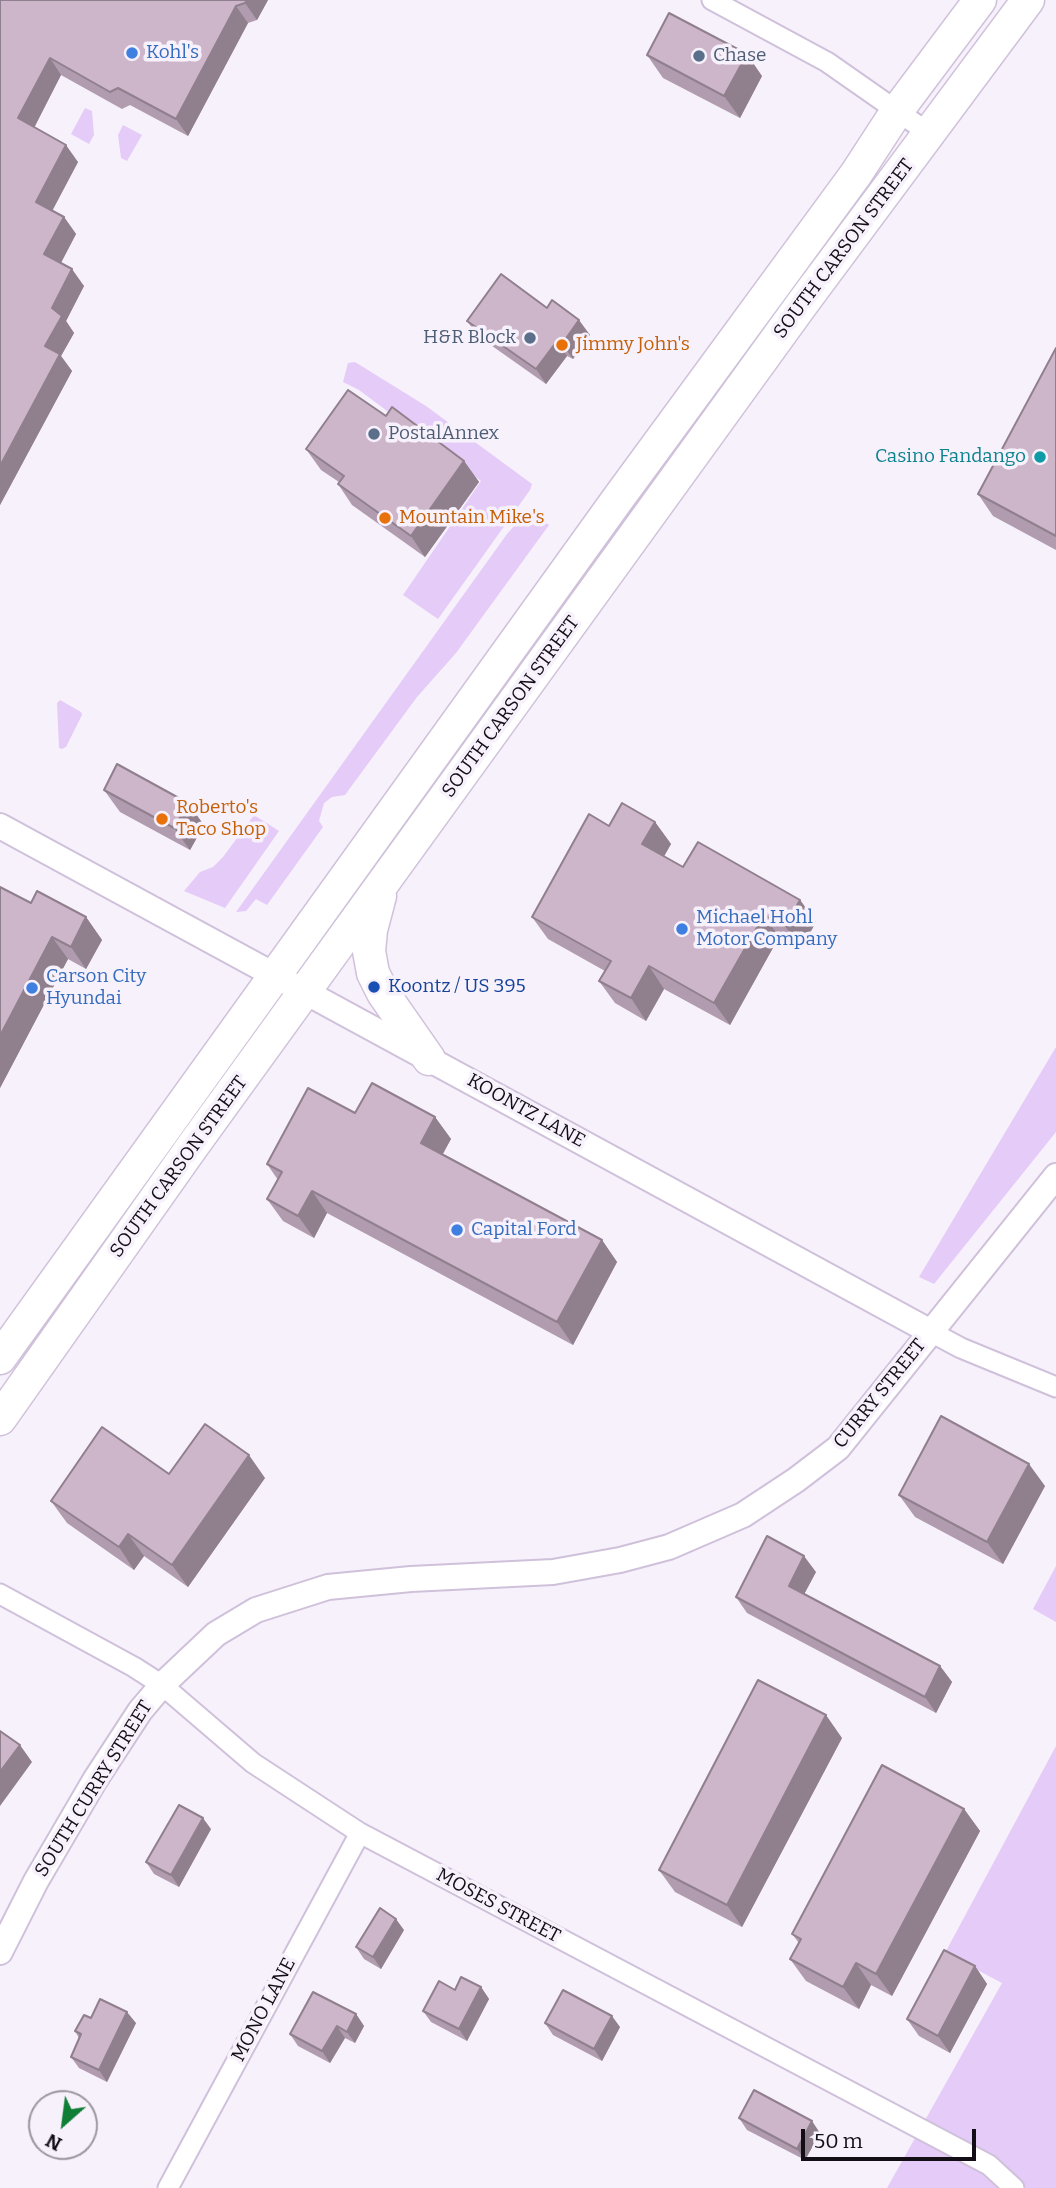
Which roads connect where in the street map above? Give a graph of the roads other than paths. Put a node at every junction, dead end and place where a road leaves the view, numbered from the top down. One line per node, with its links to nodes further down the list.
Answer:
1 (712, 0): 4 (street)
2 (980, 0): 4 (main road, SOUTH CARSON STREET)
3 (1028, 0): 5 (main road, SOUTH CARSON STREET)
4 (897, 111): 5 (street); 8 (main road, SOUTH CARSON STREET)
5 (930, 134): 7 (main road, SOUTH CARSON STREET)
6 (0, 826): 8 (street, KOONTZ LANE)
7 (383, 884): 9 (main road, SOUTH CARSON STREET); 10 (main road)
8 (275, 975): 9 (street, KOONTZ LANE); 13 (main road, SOUTH CARSON STREET)
9 (306, 991): 10 (street, KOONTZ LANE); 15 (main road, SOUTH CARSON STREET)
10 (429, 1059): 12 (street, KOONTZ LANE)
11 (1056, 1176): 12 (street, CURRY STREET)
12 (931, 1332): 14 (street, KOONTZ LANE); 17 (street, CURRY STREET)
13 (0, 1358)
14 (1056, 1387)
15 (0, 1419)
16 (0, 1594): 18 (street, MOSES STREET)
17 (244, 1617): 18 (street, SOUTH CURRY STREET)
18 (162, 1685): 19 (street, MOSES STREET); 20 (street, SOUTH CURRY STREET)
19 (360, 1833): 21 (street, MONO LANE); 22 (street, MOSES STREET)
20 (0, 1952)
21 (168, 2188)
22 (1014, 2188)

